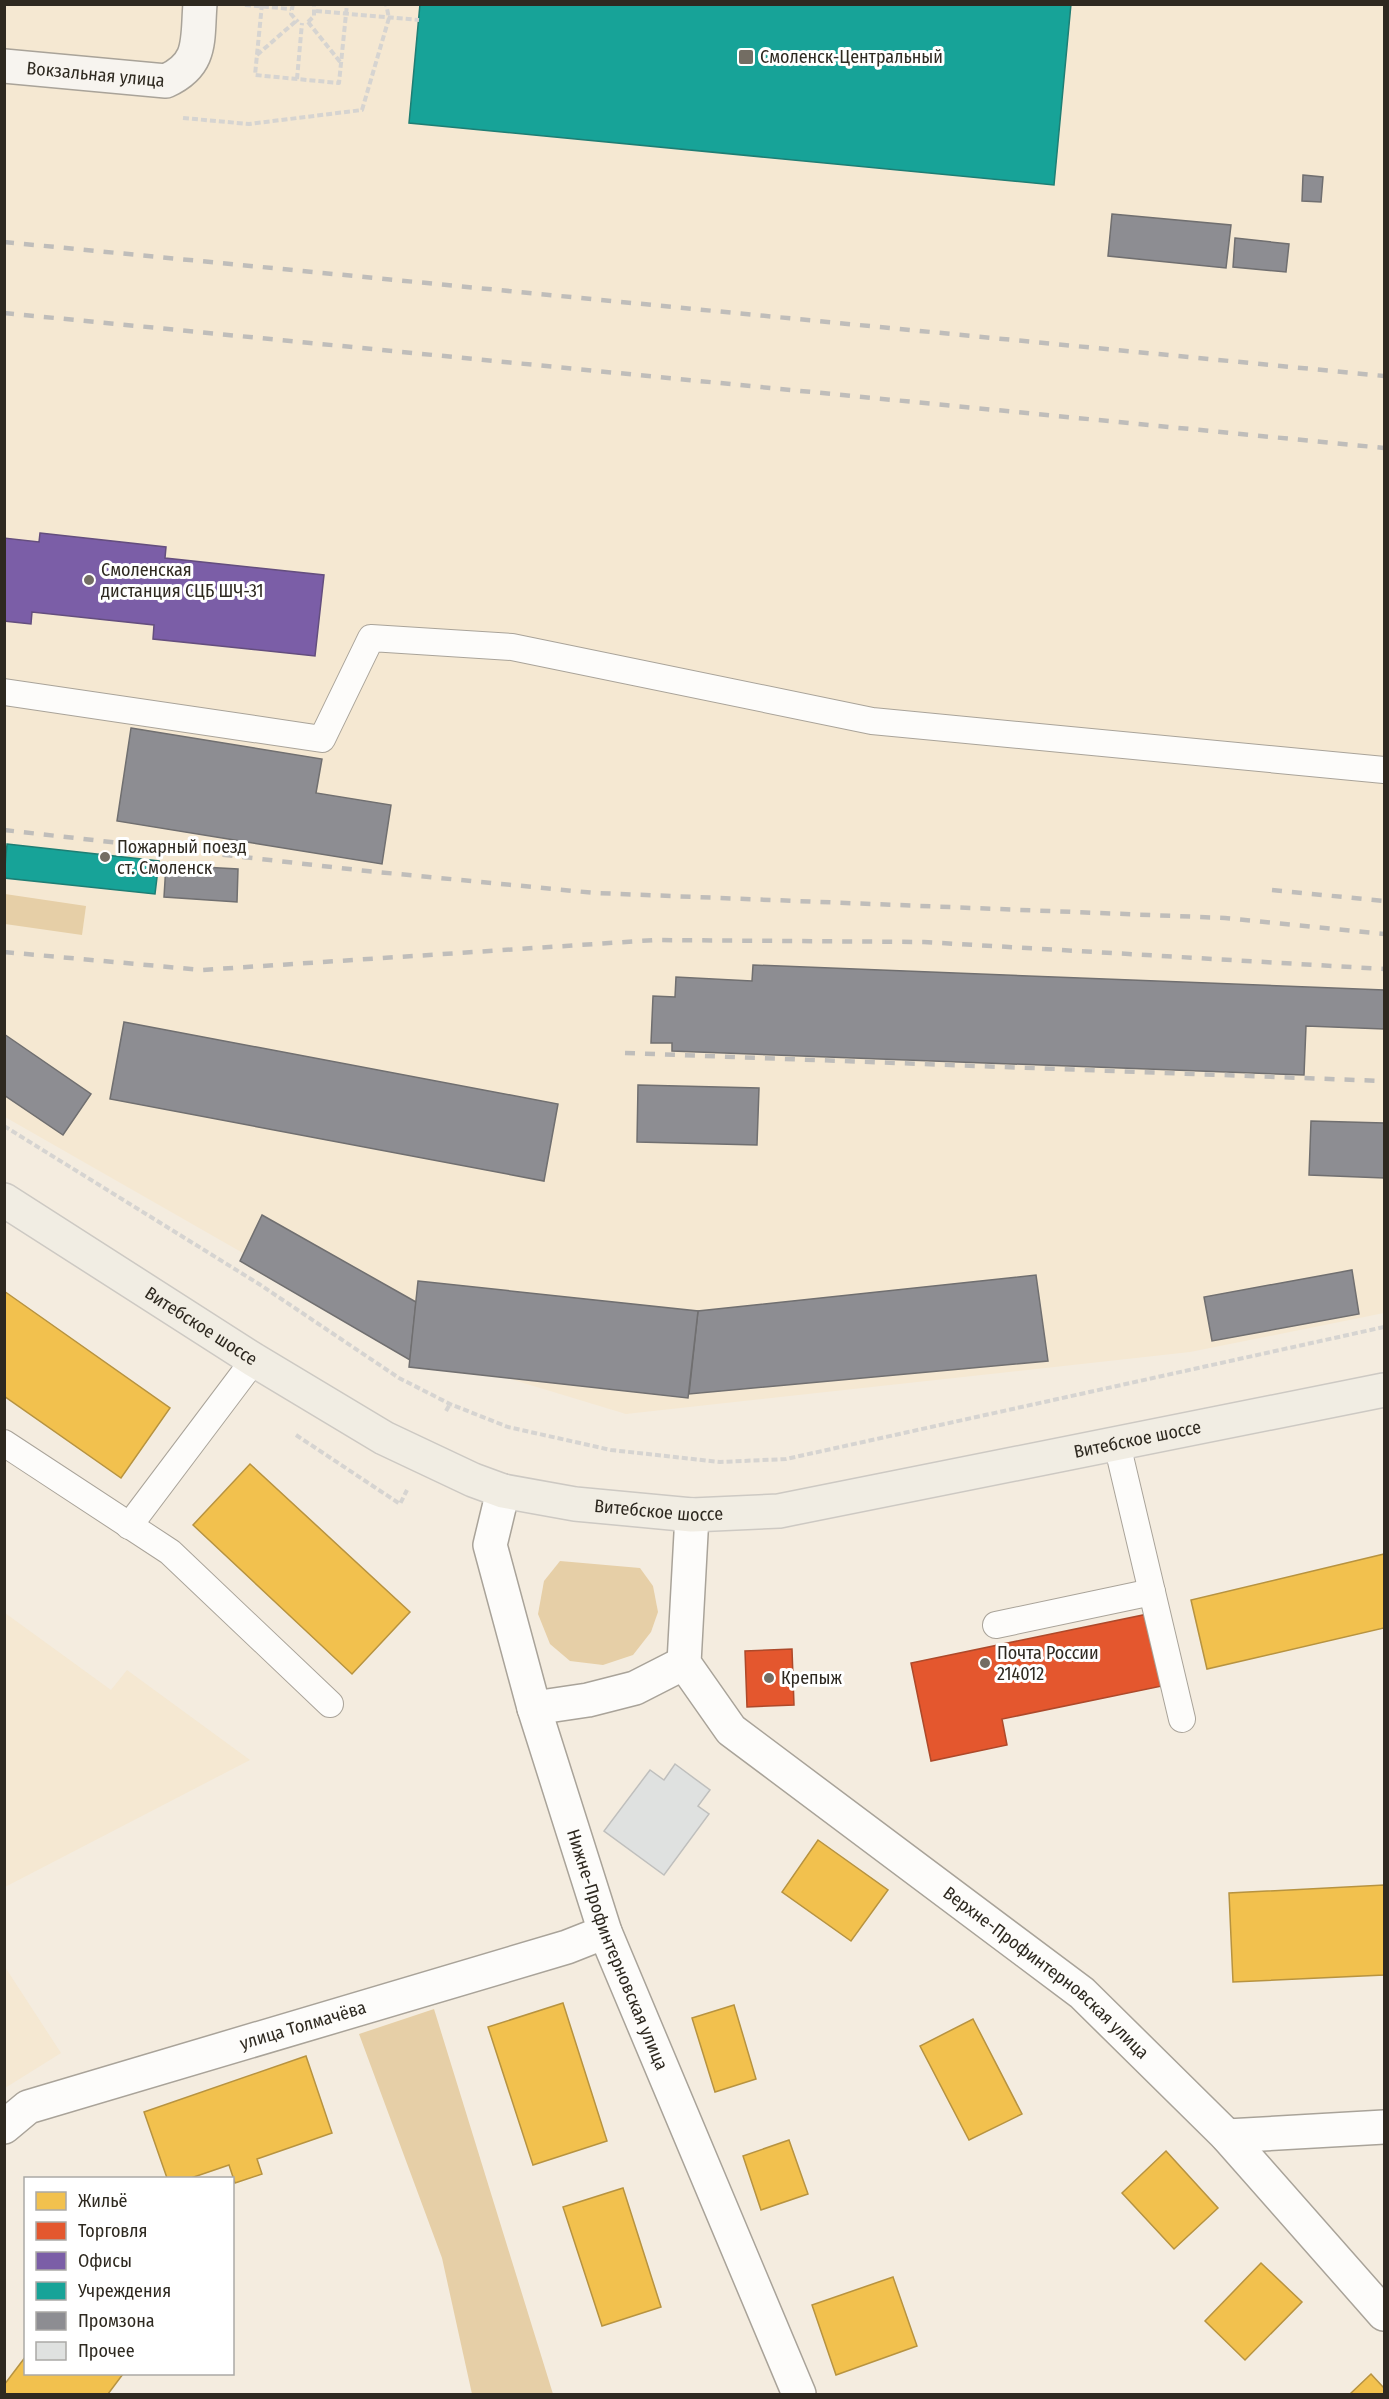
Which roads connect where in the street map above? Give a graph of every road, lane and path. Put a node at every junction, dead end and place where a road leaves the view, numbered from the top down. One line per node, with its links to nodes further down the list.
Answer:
1 (200, 4): 17 (main road, Вокзальная улица)
2 (314, 4): 8 (path)
3 (347, 4): 9 (path)
4 (386, 4): 10 (path)
5 (245, 5): 6 (path)
6 (261, 6): 7 (path); 15 (path)
7 (292, 7): 12 (path)
8 (316, 11): 9 (path); 13 (path)
9 (346, 14): 10 (path); 16 (path)
10 (389, 18): 11 (path); 19 (path)
11 (419, 20)
12 (296, 21): 14 (path); 15 (path)
13 (308, 22): 14 (path); 16 (path)
14 (302, 23): 18 (path)
15 (257, 56): 18 (path)
16 (341, 63): 18 (path)
17 (4, 66)
18 (297, 79)
19 (179, 118)
20 (4, 692): 21 (lane)
21 (1384, 770)
22 (4, 1126): 27 (path)
23 (4, 1200): 25 (main road, Витебское шоссе)
24 (1384, 1327): 27 (path)
25 (254, 1360): 31 (main road, Витебское шоссе); 33 (lane)
26 (1384, 1390): 30 (main road, Витебское шоссе)
27 (450, 1404): 28 (path)
28 (446, 1411)
29 (4, 1443): 33 (lane)
30 (1117, 1444): 32 (main road, Витебское шоссе); 34 (lane)
31 (503, 1491): 32 (main road, Витебское шоссе); 38 (street, Нижне-Профинтерновская улица)
32 (692, 1515): 36 (street)
33 (129, 1526): 37 (lane)
34 (1152, 1592): 35 (lane); 39 (lane)
35 (996, 1624)
36 (684, 1663): 38 (street); 43 (street, Верхне-Профинтерновская улица)
37 (330, 1704)
38 (534, 1708): 40 (street, Нижне-Профинтерновская улица)
39 (1182, 1719)
40 (605, 1932): 41 (street, улица Толмачёва); 45 (street, Нижне-Профинтерновская улица)
41 (4, 2127)
42 (1384, 2127): 43 (street)
43 (1227, 2136): 44 (street, Верхне-Профинтерновская улица)
44 (1384, 2314)
45 (799, 2394)

